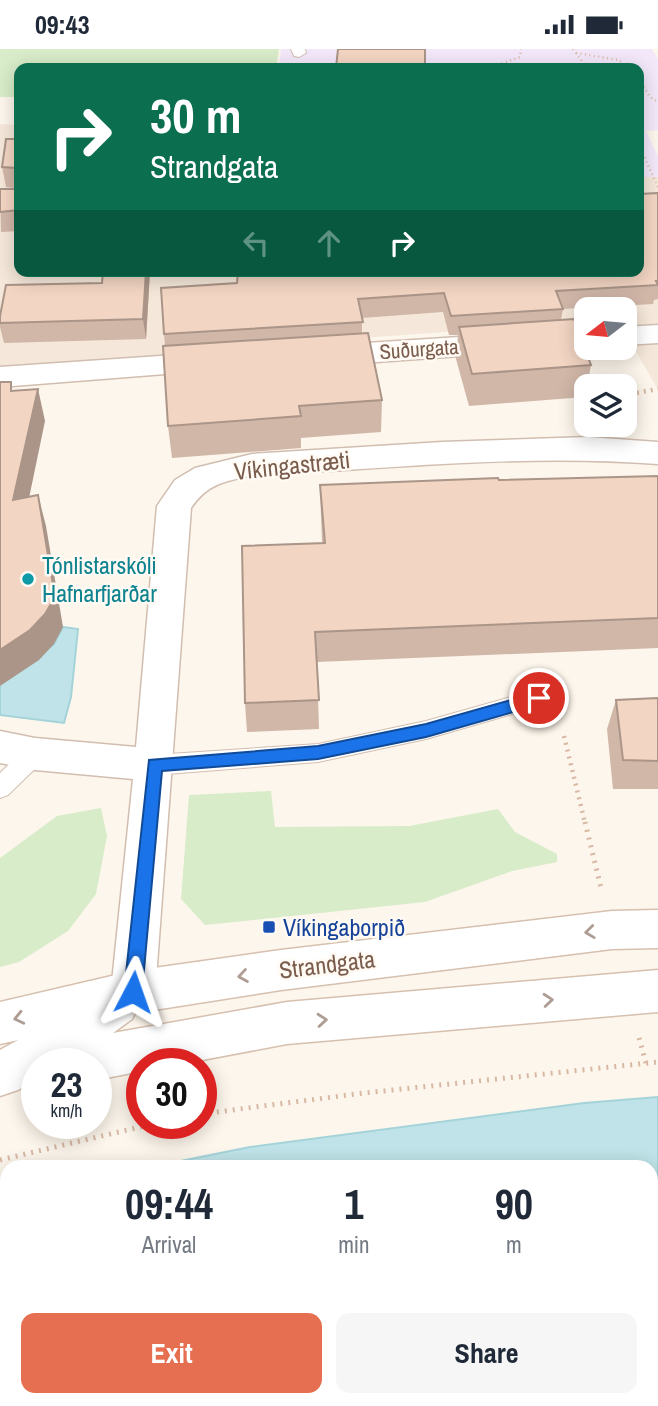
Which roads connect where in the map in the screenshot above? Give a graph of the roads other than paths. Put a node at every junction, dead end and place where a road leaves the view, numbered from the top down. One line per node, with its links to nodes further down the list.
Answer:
1 (658, 334): 2 (street)
2 (637, 335)
3 (574, 339): 4 (street, Suðurgata)
4 (288, 358)
5 (247, 361): 6 (street)
6 (0, 377)
7 (658, 453): 10 (street, Víkingastræti)
8 (539, 698): 10 (lane)
9 (17, 750): 10 (street); 11 (lane)
10 (155, 765): 13 (street, Víkingastræti)
11 (0, 787)
12 (658, 929): 13 (street, Strandgata, one-way to 13)
13 (133, 992): 15 (street, Strandgata, one-way to 15); 17 (street)
14 (647, 1009): 16 (street, one-way to 14)
15 (0, 1023)
16 (112, 1055)
17 (13, 1072)

